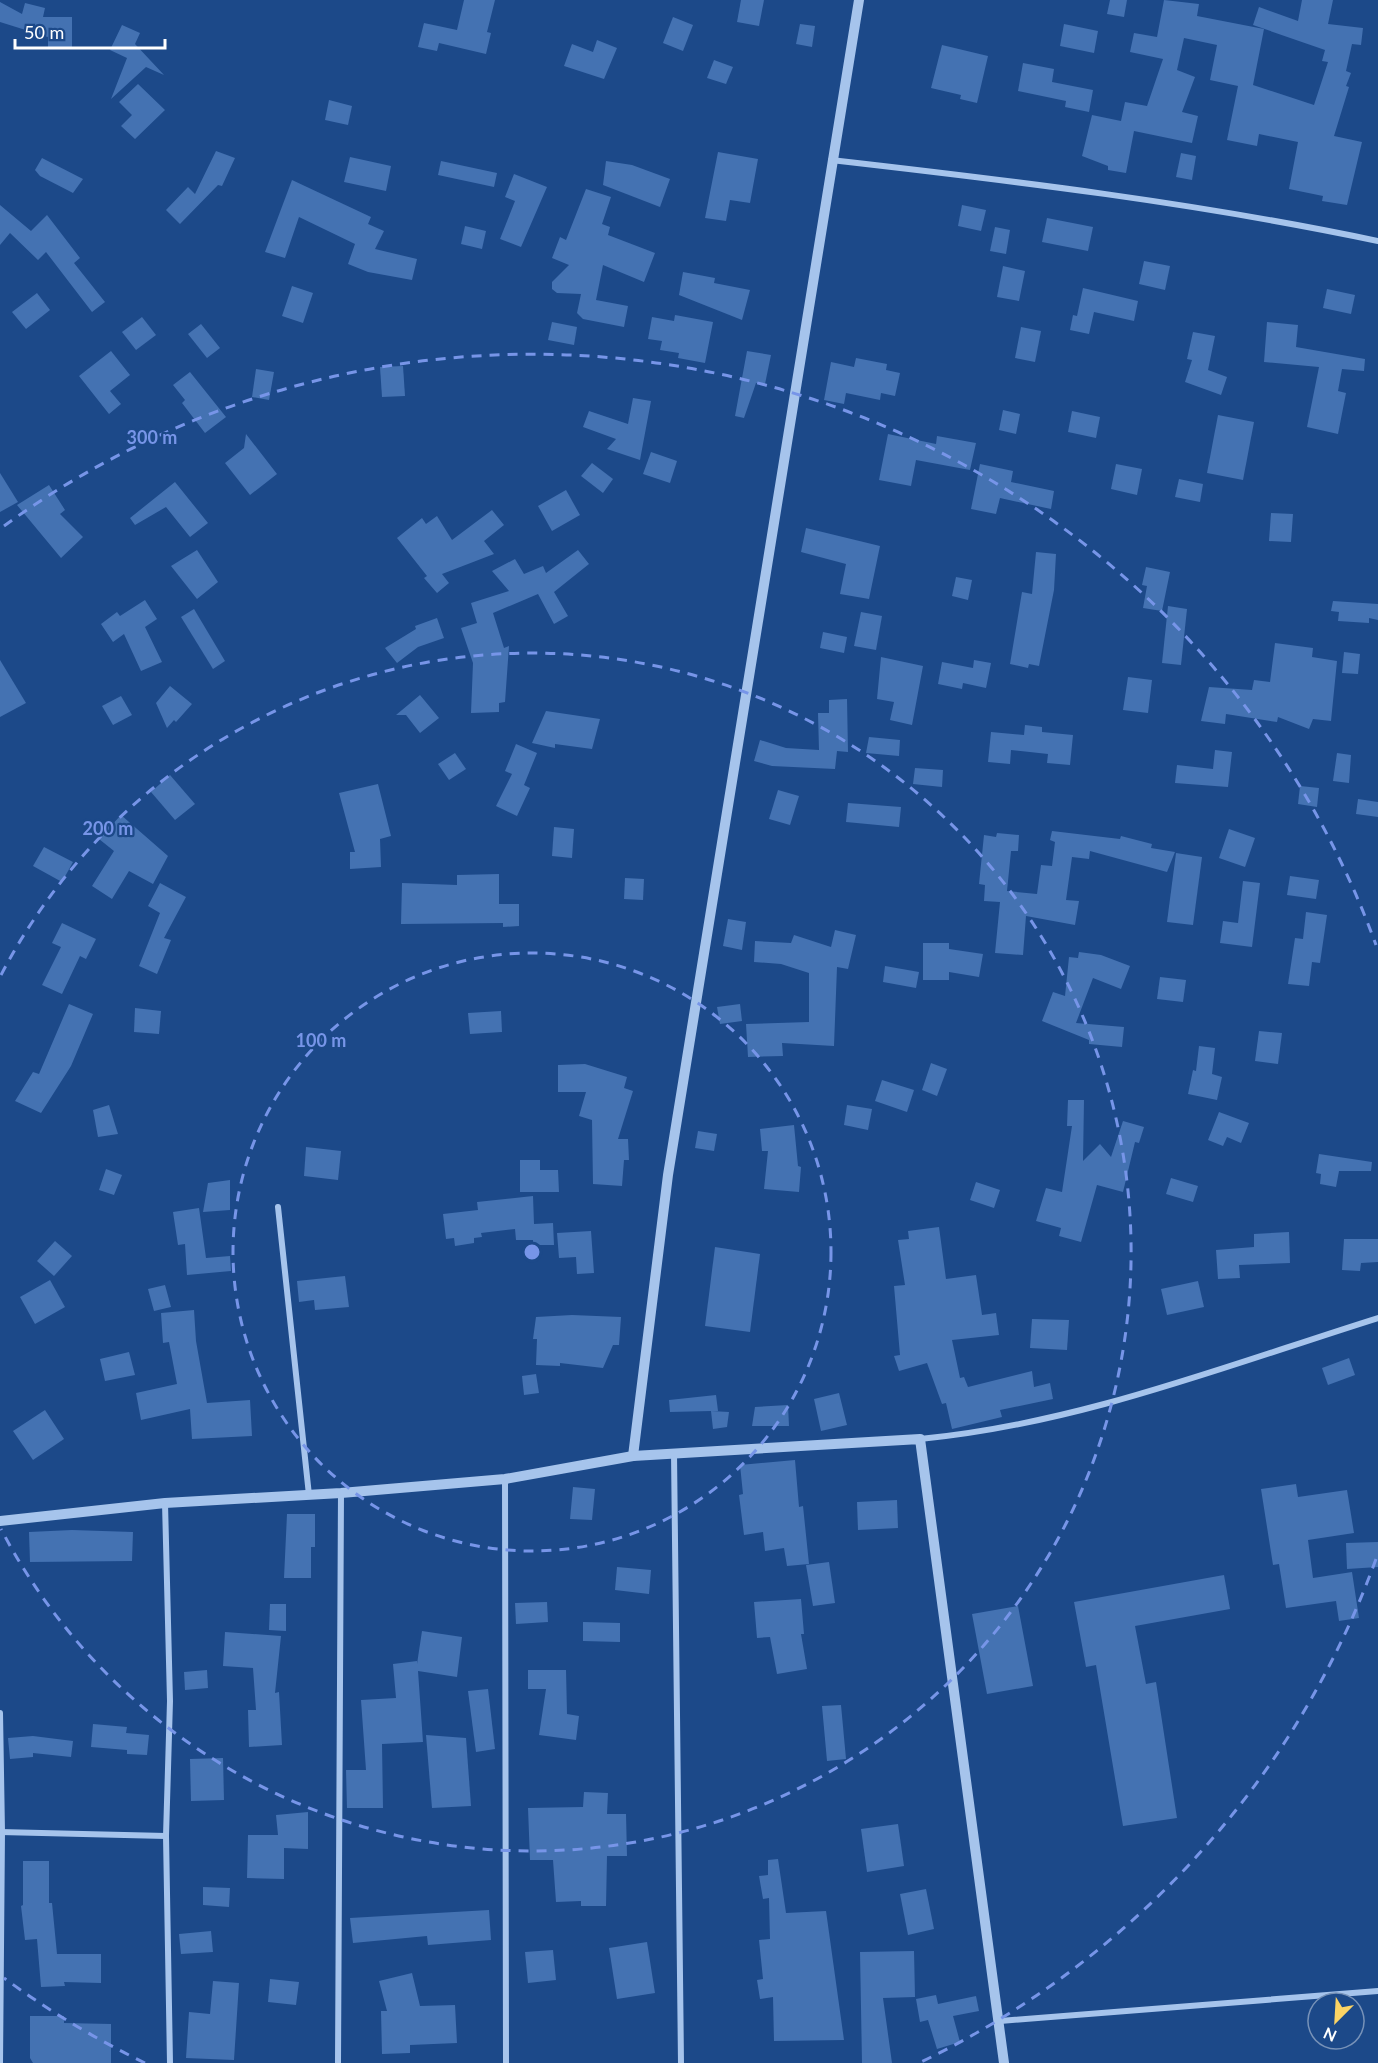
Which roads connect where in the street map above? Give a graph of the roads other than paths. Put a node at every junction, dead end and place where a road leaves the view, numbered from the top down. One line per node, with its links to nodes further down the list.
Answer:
1 (859, 0): 2 (street)
2 (831, 160): 3 (street); 8 (street)
3 (1378, 241)
4 (278, 1207): 11 (street)
5 (1378, 1318): 6 (street)
6 (920, 1439): 7 (street); 18 (street)
7 (674, 1453): 8 (street); 23 (street)
8 (633, 1456): 9 (street)
9 (506, 1479): 10 (street); 22 (street)
10 (341, 1493): 11 (street); 21 (street)
11 (309, 1495): 12 (street)
12 (165, 1503): 13 (street); 16 (street)
13 (0, 1521)
14 (0, 1713): 15 (street)
15 (1, 1832): 16 (street); 19 (street)
16 (166, 1836): 20 (street)
17 (1378, 1991): 18 (street)
18 (1000, 2020): 24 (street)
19 (0, 2063)
20 (170, 2063)
21 (338, 2063)
22 (506, 2063)
23 (681, 2063)
24 (1004, 2063)

